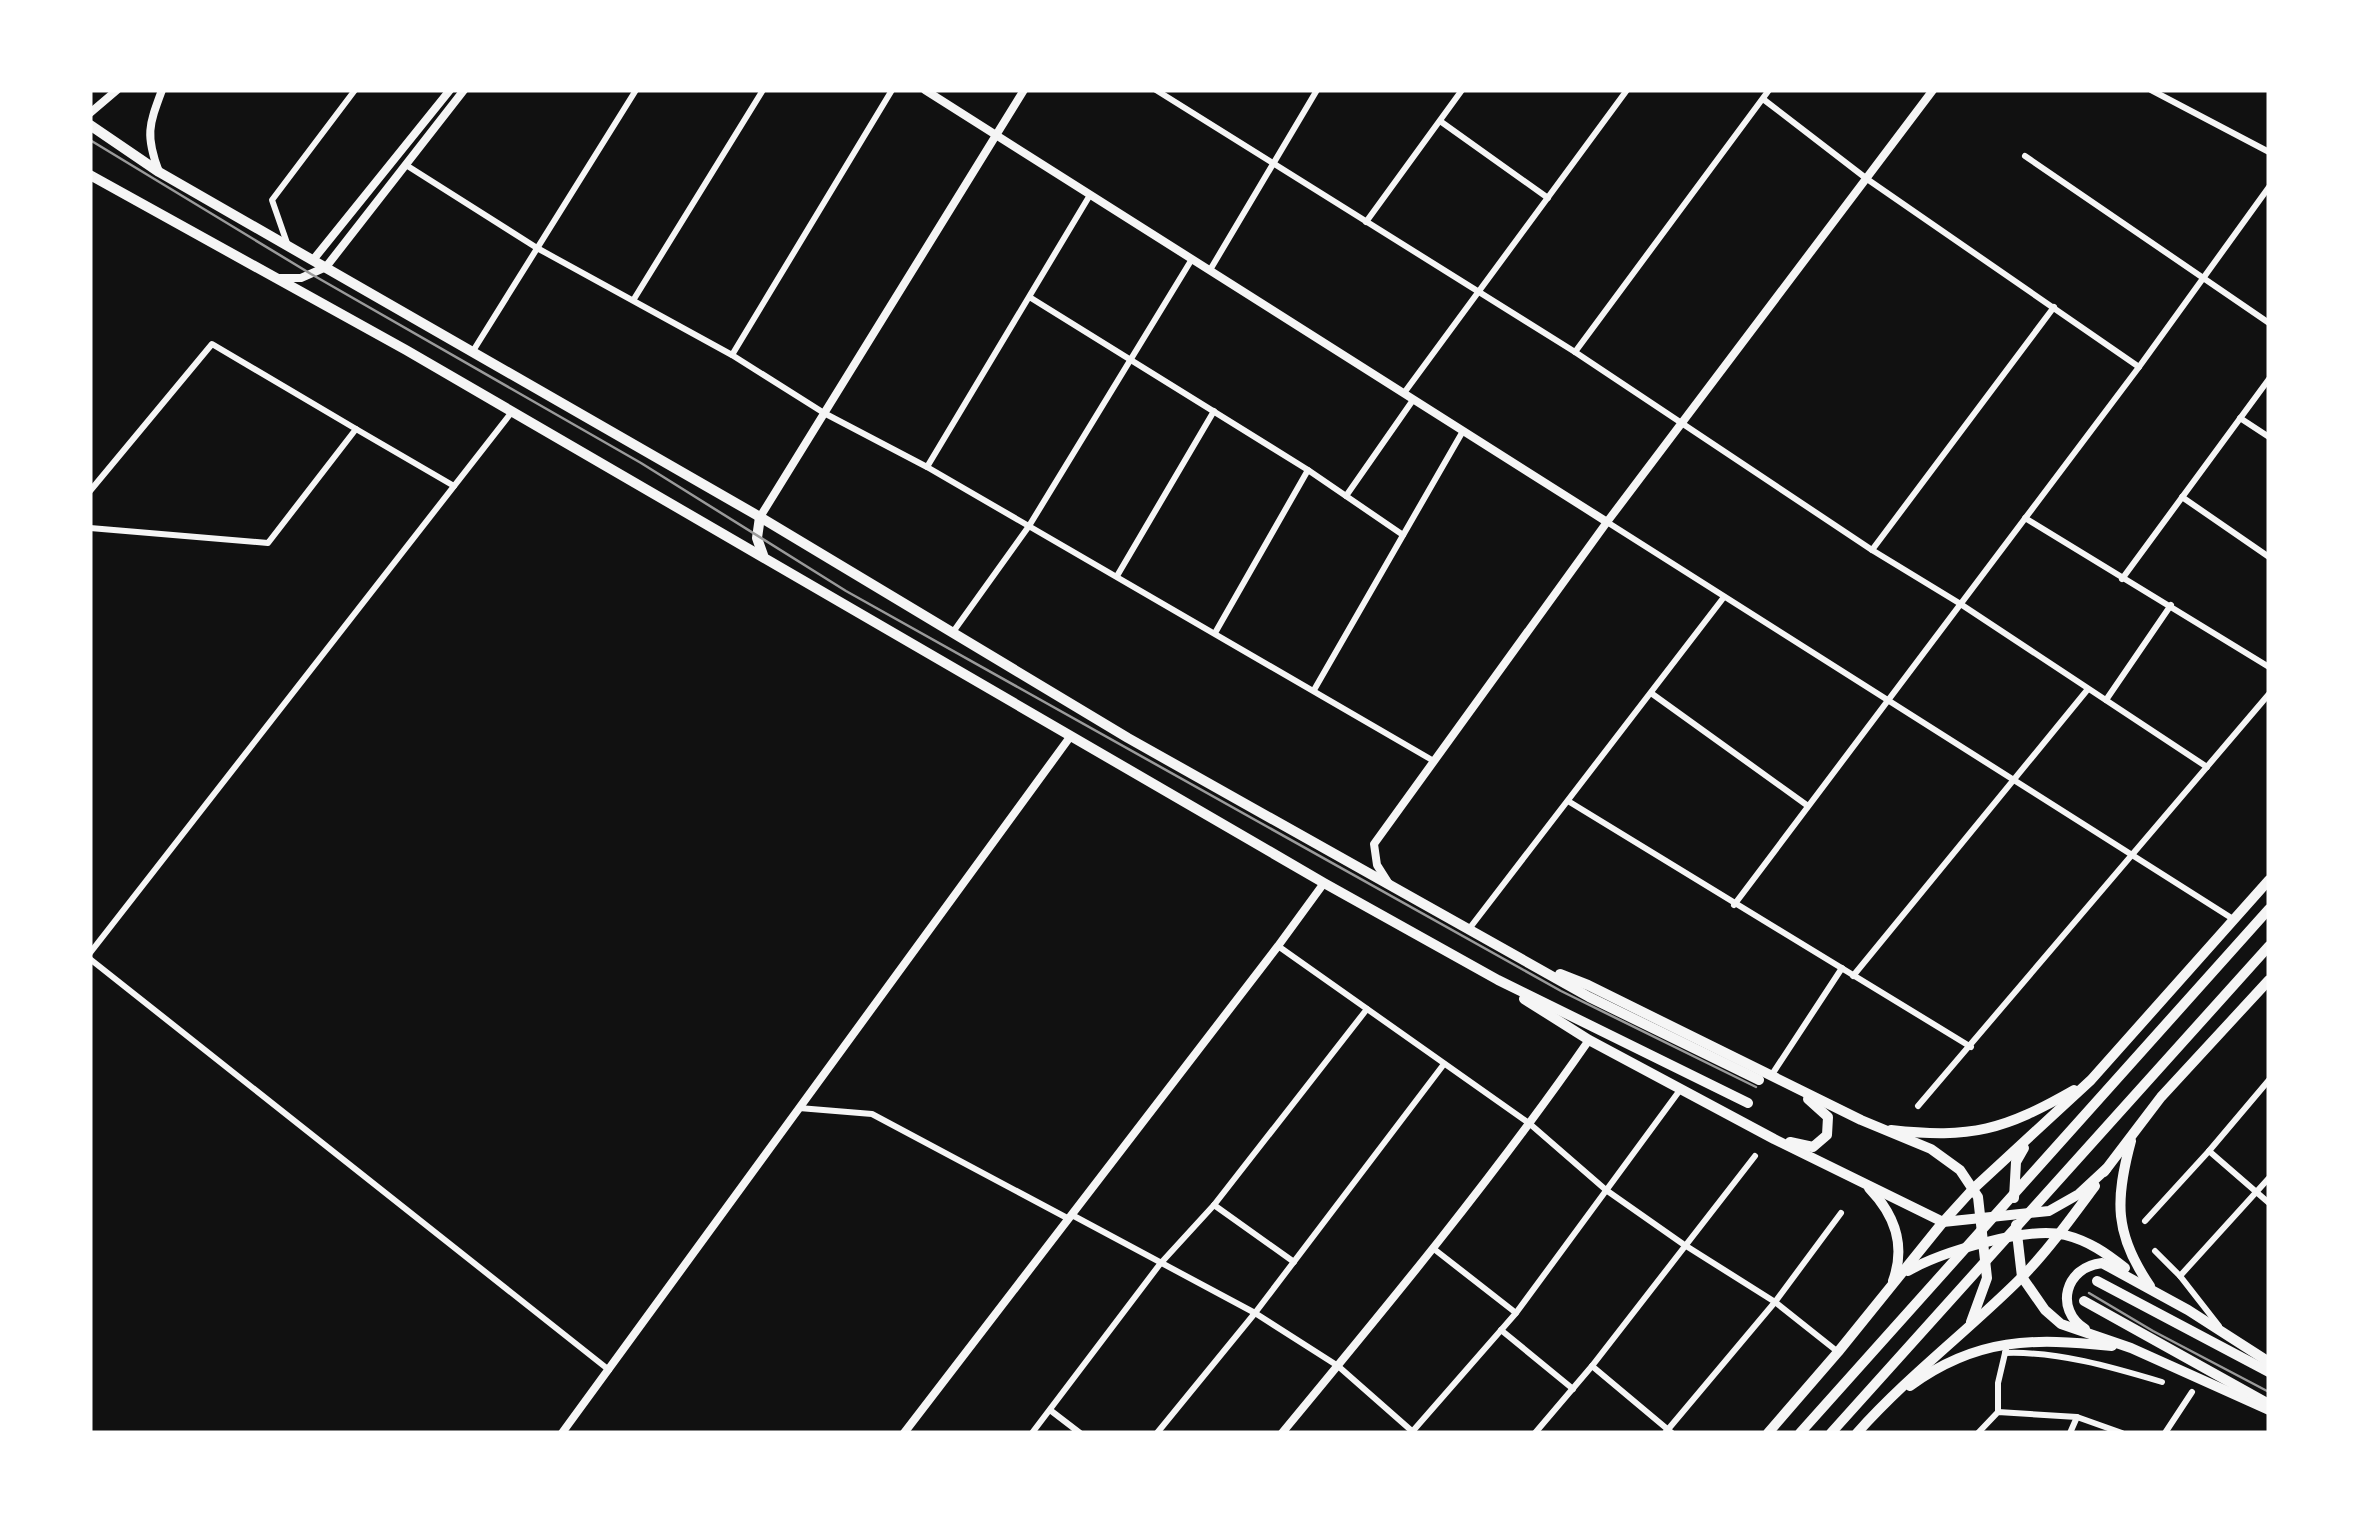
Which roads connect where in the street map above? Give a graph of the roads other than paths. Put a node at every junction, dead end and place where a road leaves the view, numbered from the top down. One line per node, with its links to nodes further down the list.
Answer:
1 (117, 90): 19 (street)
2 (162, 90): 27 (street)
3 (355, 90): 34 (street)
4 (450, 90): 37 (street)
5 (464, 90): 26 (street)
6 (636, 90): 35 (street)
7 (763, 90): 44 (street)
8 (892, 90): 49 (street)
9 (925, 90): 22 (street)
10 (1024, 90): 22 (street)
11 (1156, 90): 25 (street)
12 (1318, 90): 25 (street)
13 (1462, 90): 20 (street)
14 (1627, 90): 32 (street)
15 (1769, 90): 18 (street)
16 (1933, 90): 29 (street)
17 (2151, 90): 23 (street)
18 (1763, 99): 29 (street); 48 (street)
19 (90, 113)
20 (1440, 121): 32 (street); 33 (street)
21 (90, 125): 27 (highway)
22 (996, 135): 31 (street); 57 (street)
23 (2269, 152)
24 (2026, 156): 41 (street)
25 (1276, 163): 33 (street); 39 (street)
26 (406, 166): 35 (street); 38 (street)
27 (159, 172): 34 (highway)
28 (93, 179): 40 (highway)
29 (1868, 179): 45 (street); 59 (street)
30 (2269, 188): 41 (street)
31 (1090, 195): 36 (street); 43 (street)
32 (1548, 198): 42 (street)
33 (1366, 223): 42 (street)
34 (288, 245): 37 (highway)
35 (537, 248): 44 (street); 47 (street)
36 (1192, 259): 39 (street); 50 (street)
37 (313, 260): 38 (highway)
38 (326, 267): 40 (street); 47 (highway)
39 (1210, 270): 53 (street)
40 (280, 278): 56 (highway)
41 (2204, 278): 46 (street); 51 (street)
42 (1478, 294): 48 (street); 53 (street)
43 (1030, 298): 50 (street); 63 (street)
44 (634, 299): 49 (street)
45 (2054, 307): 51 (street); 75 (street)
46 (2269, 323)
47 (473, 352): 69 (highway)
48 (1575, 352): 59 (street)
49 (732, 355): 57 (street)
50 (1131, 357): 55 (street); 72 (street)
51 (2139, 367): 70 (street)
52 (2269, 379): 58 (street)
53 (1404, 394): 54 (street)
54 (1413, 400): 61 (street); 67 (street)
55 (1214, 411): 64 (street); 78 (street)
56 (512, 412): 65 (street); 76 (highway)
57 (824, 413): 63 (street); 69 (street)
58 (2240, 418): 62 (street); 68 (street)
59 (1682, 425): 71 (street); 75 (street)
60 (356, 429): 65 (street); 66 (street); 73 (street)
61 (1463, 431): 71 (street); 74 (street)
62 (2269, 437)
63 (927, 466): 72 (street)
64 (1308, 470): 67 (street); 84 (street)
65 (454, 486): 108 (street)
66 (90, 491)
67 (1346, 496): 74 (street)
68 (2182, 497): 77 (street); 79 (street)
69 (760, 517): 76 (highway); 83 (highway)
70 (2024, 518): 79 (street); 81 (street)
71 (1607, 522): 80 (street); 93 (street)
72 (1029, 526): 78 (street); 83 (street)
73 (90, 528)
74 (1403, 535): 87 (street)
75 (1872, 550): 81 (street)
76 (764, 556): 92 (highway)
77 (2269, 557)
78 (1117, 576): 84 (street)
79 (2122, 579): 82 (street)
80 (1724, 597): 88 (street); 90 (street)
81 (1959, 603): 86 (street); 90 (street)
82 (2171, 605): 85 (street); 91 (street)
83 (954, 632): 101 (highway)
84 (1215, 633): 87 (street)
85 (2269, 667)
86 (2088, 689): 91 (street); 95 (street)
87 (1314, 690): 93 (street)
88 (1651, 692): 96 (street); 97 (street)
89 (2269, 694): 94 (street)
90 (1886, 699): 95 (street); 97 (street)
91 (2106, 700): 94 (street)
92 (1070, 737): 100 (highway); 124 (street)
93 (1432, 760): 101 (street)
94 (2207, 767): 98 (street)
95 (2014, 780): 98 (street); 110 (street)
96 (1568, 802): 102 (street); 105 (street)
97 (1808, 806): 102 (street)
98 (2134, 855): 104 (street); 115 (street)
99 (2269, 880): 104 (highway)
100 (1324, 883): 106 (street); 111 (highway)
101 (1392, 887): 105 (highway)
102 (1734, 906): 109 (street)
103 (2269, 909): 194 (highway)
104 (2233, 919): 118 (highway)
105 (1469, 929): 117 (highway)
106 (1278, 946): 113 (street); 142 (street)
107 (2269, 946): 195 (highway)
108 (90, 956): 174 (street)
109 (1842, 968): 110 (street); 117 (street)
110 (1853, 976): 115 (street)
111 (1498, 980): 114 (highway); 122 (highway)
112 (2269, 980): 127 (highway)
113 (1367, 1009): 116 (street); 139 (street)
114 (1588, 1040): 121 (highway); 125 (street)
115 (1971, 1047): 123 (street)
116 (1444, 1064): 125 (street); 152 (street)
117 (1765, 1079): 120 (highway)
118 (2091, 1080): 126 (highway); 128 (highway)
119 (2269, 1080): 130 (street)
120 (1794, 1088): 126 (highway); 129 (highway)
121 (1681, 1089): 129 (highway); 136 (street)
122 (1748, 1103)
123 (1918, 1106)
124 (799, 1108): 142 (street); 174 (street)
125 (1530, 1124): 136 (street); 150 (street)
126 (1880, 1129): 135 (highway)
127 (2134, 1132): 132 (highway); 159 (highway)
128 (2029, 1138): 135 (highway); 141 (highway)
129 (1774, 1139): 134 (highway)
130 (2209, 1151): 137 (street); 144 (street)
131 (1755, 1156): 148 (street)
132 (2106, 1169): 141 (highway); 146 (highway)
133 (2269, 1178): 137 (street)
134 (1860, 1182): 145 (highway); 158 (highway)
135 (1973, 1189): 143 (highway); 145 (highway)
136 (1606, 1190): 148 (street); 163 (street)
137 (2257, 1192): 138 (street); 155 (street)
138 (2269, 1203)
139 (1214, 1205): 152 (street); 153 (street)
140 (1841, 1213): 161 (street)
141 (2015, 1216): 143 (highway); 147 (highway)
142 (1071, 1217): 153 (street); 187 (street)
143 (1980, 1220): 145 (highway); 149 (highway)
144 (2144, 1220)
145 (1942, 1222): 154 (highway)
146 (2060, 1234): 147 (highway); 156 (highway); 159 (highway)
147 (2016, 1237): 149 (highway); 156 (highway)
148 (1684, 1244): 161 (street); 173 (street)
149 (1983, 1244): 154 (highway); 164 (highway)
150 (1434, 1248): 163 (street); 172 (street)
151 (2156, 1252): 155 (street)
152 (1294, 1262): 162 (street)
153 (1160, 1264): 162 (street); 181 (street)
154 (1902, 1275): 158 (highway)
155 (2180, 1276): 166 (street)
156 (2022, 1277): 164 (highway); 167 (highway)
157 (2097, 1281): 175 (highway)
158 (1890, 1290): 170 (highway)
159 (2153, 1291): 166 (highway); 167 (highway)
160 (2084, 1301): 180 (highway)
161 (1775, 1302): 170 (street); 185 (street)
162 (1255, 1313): 172 (street); 190 (street)
163 (1516, 1313): 165 (street)
164 (1971, 1322): 179 (highway)
165 (1501, 1330): 177 (street); 184 (street)
166 (2226, 1335): 171 (highway)
167 (2097, 1336): 169 (highway)
168 (2007, 1348): 169 (highway); 176 (street); 179 (highway); 182 (street)
169 (2131, 1348): 180 (highway)
170 (1838, 1352): 193 (highway)
171 (2269, 1362)
172 (1338, 1366): 184 (street); 191 (street)
173 (1592, 1366): 177 (street); 185 (street)
174 (609, 1370): 186 (street)
175 (2269, 1372)
176 (2162, 1382)
177 (1573, 1389): 192 (street)
178 (2192, 1392): 200 (street)
179 (1880, 1407): 196 (highway)
180 (2269, 1407)
181 (1050, 1410): 188 (street); 189 (street)
182 (1998, 1412): 183 (street); 197 (street)
183 (2077, 1417): 198 (street); 199 (street)
184 (1413, 1432)
185 (1668, 1432)
186 (562, 1433)
187 (904, 1433)
188 (1032, 1433)
189 (1080, 1433)
190 (1157, 1433)
191 (1282, 1433)
192 (1535, 1433)
193 (1768, 1433)
194 (1800, 1433)
195 (1831, 1433)
196 (1858, 1433)
197 (1978, 1433)
198 (2070, 1433)
199 (2122, 1433)
200 (2164, 1433)

